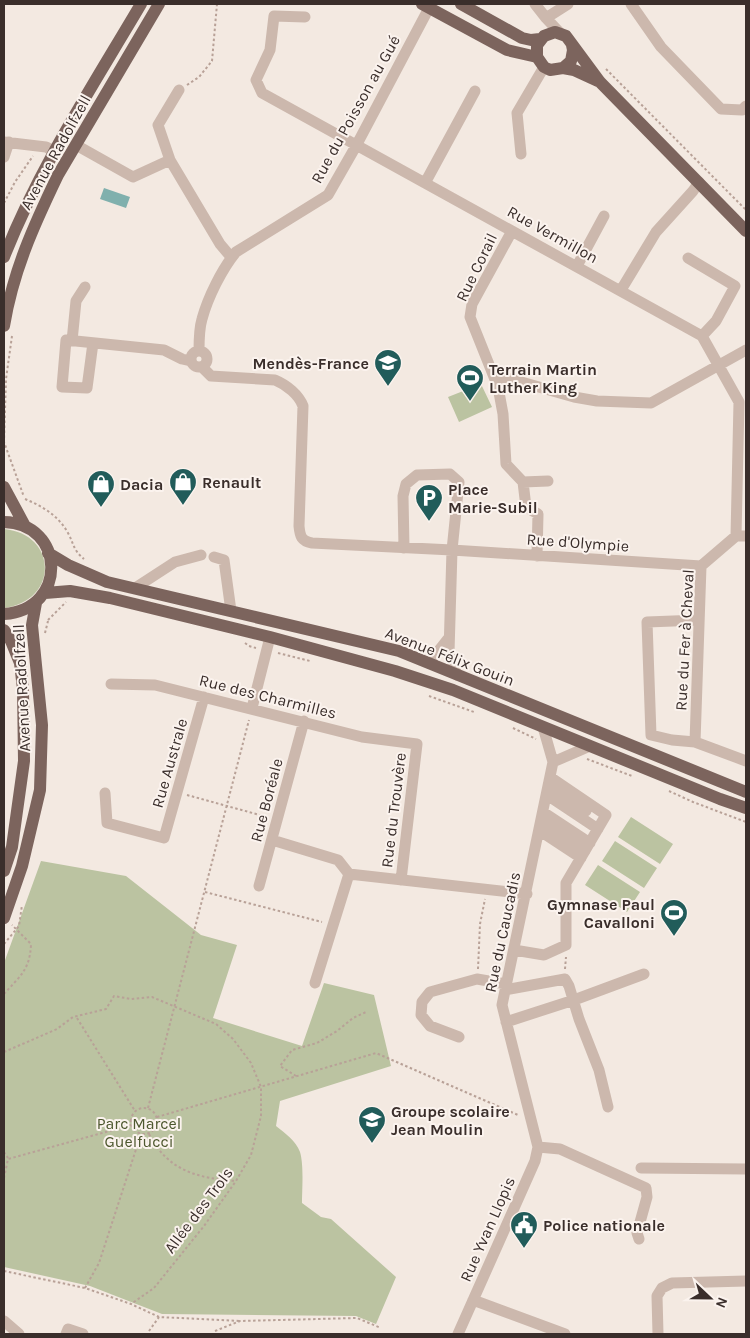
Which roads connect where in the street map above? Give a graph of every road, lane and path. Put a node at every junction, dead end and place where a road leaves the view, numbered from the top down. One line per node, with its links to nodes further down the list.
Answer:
1 (141, 4): 24 (main road, Avenue Radolfzell)
2 (159, 4): 22 (main road, Avenue Radolfzell)
3 (217, 4): 18 (path)
4 (461, 4): 12 (main road)
5 (535, 4): 10 (street)
6 (568, 4): 10 (street)
7 (631, 4): 20 (street)
8 (426, 6): 14 (main road); 23 (street, Rue du Poisson au Gué)
9 (305, 17): 23 (street, Rue Vermillon)
10 (546, 18): 11 (street); 12 (street)
11 (561, 34): 12 (main road); 13 (main road)
12 (542, 38): 14 (main road)
13 (572, 45): 16 (main road); 17 (main road)
14 (540, 62): 16 (main road); 26 (street)
15 (604, 67): 32 (path)
16 (563, 68): 17 (main road)
17 (600, 82): 29 (main road)
18 (179, 90): 28 (street)
19 (475, 92): 30 (street)
20 (746, 107)
21 (6, 142): 24 (street); 27 (street)
22 (76, 145): 28 (street); 42 (main road, Avenue Radolfzell)
23 (356, 146): 30 (street, Rue Vermillon); 37 (street, Rue du Poisson au Gué)
24 (54, 151): 36 (main road, Avenue Radolfzell)
25 (35, 153): 31 (path)
26 (521, 154)
27 (4, 158)
28 (170, 160): 37 (street)
29 (699, 182): 35 (main road); 41 (street)
30 (425, 183): 34 (street, Rue Vermillon)
31 (4, 203)
32 (746, 210)
33 (604, 216): 39 (street)
34 (512, 231): 39 (street, Rue Vermillon); 51 (street, Rue Corail)
35 (746, 231)
36 (4, 257)
37 (232, 257): 47 (street, Rue du Poisson au Gué)
38 (688, 258): 43 (street)
39 (577, 266): 41 (street, Rue Vermillon)
40 (85, 287): 44 (street)
41 (621, 290): 43 (street, Rue Vermillon)
42 (8, 331): 56 (path)
43 (702, 336): 50 (street)
44 (72, 341): 45 (street); 45 (street)
45 (93, 343): 48 (street)
46 (746, 350): 50 (street)
47 (198, 351): 48 (street); 49 (street)
48 (191, 361): 49 (street)
49 (202, 367): 60 (street)
50 (719, 367): 51 (street); 59 (street)
51 (493, 374): 53 (street, Rue Corail)
52 (548, 481): 53 (street)
53 (522, 482): 65 (street)
54 (4, 487): 58 (main road)
55 (17, 497): 56 (path)
56 (24, 499): 63 (path)
57 (4, 522): 58 (main road)
58 (25, 526): 62 (main road)
59 (741, 536): 67 (street, Rue du Fer à Cheval)
60 (404, 548): 61 (street); 61 (street)
61 (452, 550): 65 (street, Rue d'Olympie); 78 (street)
62 (48, 552): 68 (main road, Avenue Félix Gouin); 69 (main road)
63 (78, 554)
64 (201, 555): 68 (street)
65 (537, 556): 67 (street, Rue d'Olympie)
66 (214, 557): 72 (street)
67 (701, 566): 74 (street, Rue du Fer à Cheval)
68 (135, 588): 72 (main road, Avenue Félix Gouin)
69 (45, 593): 71 (main road); 77 (main road, Avenue Félix Gouin)
70 (66, 602): 75 (path)
71 (36, 603): 73 (main road); 119 (main road, Avenue Radolfzell)
72 (231, 611): 81 (main road, Avenue Félix Gouin)
73 (4, 614)
74 (699, 620): 91 (street); 92 (street, Rue du Fer à Cheval)
75 (43, 625)
76 (4, 630): 112 (main road, Avenue Radolfzell)
77 (270, 637): 86 (street); 90 (main road, Avenue Félix Gouin)
78 (448, 639): 81 (street); 82 (street)
79 (283, 654): 80 (path)
80 (318, 663)
81 (429, 663): 82 (main road, Avenue Félix Gouin)
82 (457, 675): 96 (main road, Avenue Félix Gouin)
83 (112, 684): 85 (street, Rue des Charmilles)
84 (424, 694): 87 (path)
85 (204, 697): 86 (street, Rue des Charmilles); 104 (street, Rue Australe)
86 (252, 708): 88 (street, Rue des Charmilles); 106 (path)
87 (479, 714)
88 (304, 721): 94 (street, Rue des Charmilles); 108 (street, Rue Boréale)
89 (511, 727): 93 (path)
90 (543, 727): 95 (main road, Avenue Félix Gouin); 99 (street)
91 (652, 735): 92 (street); 96 (street)
92 (695, 742): 98 (street)
93 (540, 743)
94 (417, 744): 114 (street, Rue du Trouvère)
95 (590, 746): 99 (street); 107 (main road, Avenue Félix Gouin)
96 (638, 749): 102 (main road, Avenue Félix Gouin)
97 (586, 759): 100 (path)
98 (746, 761)
99 (554, 762): 105 (street, Rue du Caucadis)
100 (634, 777)
101 (667, 791): 109 (path)
102 (746, 792)
103 (105, 793): 104 (street, Rue Australe)
104 (177, 793): 106 (path)
105 (545, 804): 111 (street); 111 (street); 111 (street); 111 (street); 118 (street, Rue du Caucadis)
106 (226, 806): 108 (path); 117 (path)
107 (746, 808)
108 (278, 819): 110 (street, Rue Boréale)
109 (746, 822)
110 (272, 840): 113 (street); 115 (street, Rue Boréale)
111 (592, 840): 121 (street)
112 (4, 871)
113 (350, 874): 114 (street); 120 (street)
114 (401, 880): 116 (street)
115 (260, 886)
116 (486, 890): 118 (street); 125 (path)
117 (204, 892): 120 (path); 130 (path)
118 (527, 894): 122 (street, Rue du Caucadis)
119 (8, 921): 128 (path)
120 (334, 925): 126 (street)
121 (566, 945): 122 (street); 124 (path)
122 (514, 950): 127 (street, Rue du Caucadis)
123 (644, 974): 129 (street)
124 (564, 979): 127 (street); 129 (street)
125 (477, 980): 127 (street); 134 (street)
126 (315, 983)
127 (506, 987): 133 (street, Rue du Caucadis)
128 (4, 994)
129 (574, 1000): 133 (street); 138 (street)
130 (175, 1006): 132 (path); 137 (path); 139 (path)
131 (366, 1012): 136 (path)
132 (76, 1017): 135 (path); 140 (path)
133 (506, 1022): 142 (street, Rue du Caucadis)
134 (459, 1037)
135 (4, 1052)
136 (296, 1077): 137 (path); 142 (path)
137 (260, 1087): 141 (path); 152 (path, Allée des Trols)
138 (608, 1107)
139 (148, 1108): 140 (path); 141 (path)
140 (135, 1111): 143 (path)
141 (157, 1117): 145 (path)
142 (531, 1121): 146 (street, Rue du Caucadis)
143 (131, 1125): 144 (path); 148 (path)
144 (141, 1134): 145 (path); 156 (path)
145 (149, 1134): 152 (path)
146 (536, 1142): 153 (street); 157 (street, Rue Yvan Llopis)
147 (4, 1152): 148 (path)
148 (8, 1159): 151 (path)
149 (641, 1168): 150 (street)
150 (746, 1169)
151 (4, 1178)
152 (236, 1181): 158 (path, Allée des Trols)
153 (639, 1238)
154 (4, 1272): 156 (path)
155 (746, 1281): 170 (street)
156 (85, 1288): 158 (path)
157 (473, 1300): 168 (street, Rue Yvan Llopis); 169 (street)
158 (131, 1304): 159 (path)
159 (159, 1317): 161 (path); 163 (path)
160 (4, 1321): 165 (street)
161 (240, 1321): 162 (path); 164 (path)
162 (381, 1328)
163 (149, 1331)
164 (215, 1331)
165 (19, 1334)
166 (66, 1334): 167 (street)
167 (83, 1334)
168 (458, 1334)
169 (565, 1334)
170 (658, 1334)

